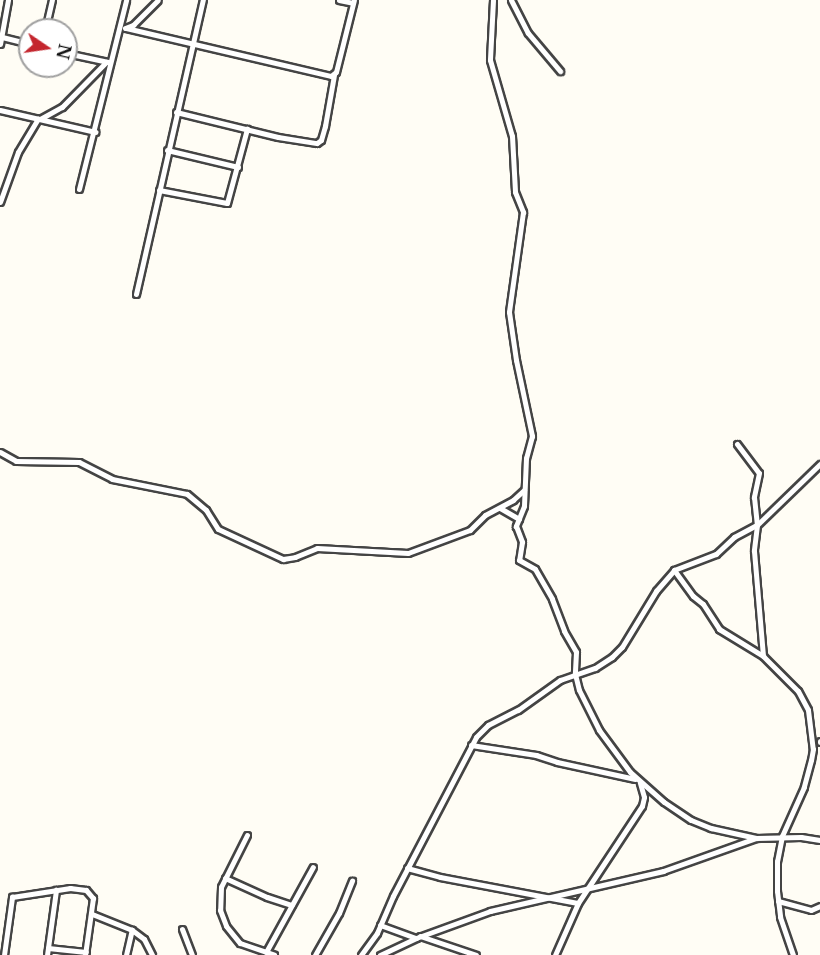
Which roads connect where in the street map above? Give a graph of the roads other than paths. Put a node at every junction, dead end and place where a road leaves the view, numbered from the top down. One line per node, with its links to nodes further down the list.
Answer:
1 (8, 0): 12 (street)
2 (52, 0): 10 (street)
3 (126, 0): 11 (street)
4 (158, 0): 11 (street)
5 (203, 0): 14 (street)
6 (339, 0): 9 (street)
7 (493, 0): 33 (street)
8 (511, 0): 17 (street)
9 (354, 2): 18 (street)
10 (48, 18)
11 (123, 28): 14 (street); 16 (street)
12 (1, 40): 13 (street)
13 (18, 42)
14 (193, 43): 18 (street); 20 (street)
15 (78, 56): 16 (street)
16 (109, 62): 21 (street); 23 (street)
17 (560, 71)
18 (334, 75): 22 (street)
19 (0, 110): 21 (street)
20 (177, 112): 22 (street); 24 (street)
21 (39, 119): 23 (street); 28 (street)
22 (247, 129): 25 (street)
23 (95, 132): 26 (street)
24 (168, 150): 25 (street); 27 (street)
25 (238, 167): 27 (street)
26 (79, 189)
27 (159, 190): 29 (street)
28 (0, 202)
29 (136, 294)
30 (737, 444): 36 (street)
31 (0, 452): 34 (street)
32 (820, 464): 36 (street)
33 (525, 488): 34 (street); 35 (street)
34 (500, 508): 35 (street)
35 (519, 519): 39 (street)
36 (757, 525): 37 (street); 38 (street)
37 (674, 570): 38 (street); 39 (street)
38 (763, 656): 42 (street)
39 (575, 674): 41 (street); 43 (street)
40 (820, 741): 42 (street)
41 (471, 744): 43 (street); 49 (street)
42 (813, 749): 45 (street)
43 (638, 780): 46 (street); 53 (street)
44 (247, 836): 50 (street)
45 (782, 836): 46 (street); 47 (street); 55 (street)
46 (756, 838): 53 (street)
47 (820, 840)
48 (313, 867): 57 (street)
49 (407, 868): 54 (street); 60 (street)
50 (225, 878): 57 (street); 65 (street)
51 (352, 881): 74 (street)
52 (56, 890): 59 (street); 64 (street); 68 (street)
53 (587, 890): 54 (street); 56 (street)
54 (545, 897): 56 (street); 63 (street)
55 (778, 901): 58 (street); 79 (street)
56 (578, 903): 78 (street)
57 (292, 905): 65 (street)
58 (820, 906)
59 (92, 914): 62 (street); 67 (street)
60 (380, 925): 63 (street); 75 (street)
61 (182, 929): 72 (street)
62 (132, 930): 70 (street); 71 (street)
63 (418, 937): 66 (street); 76 (street)
64 (48, 948): 67 (street); 69 (street)
65 (266, 952): 73 (street)
66 (452, 952): 77 (street)
67 (86, 954)
68 (4, 955)
69 (47, 955)
70 (126, 955)
71 (152, 955)
72 (192, 955)
73 (274, 955)
74 (315, 955)
75 (361, 955)
76 (380, 955)
77 (476, 955)
78 (555, 955)
79 (793, 955)

